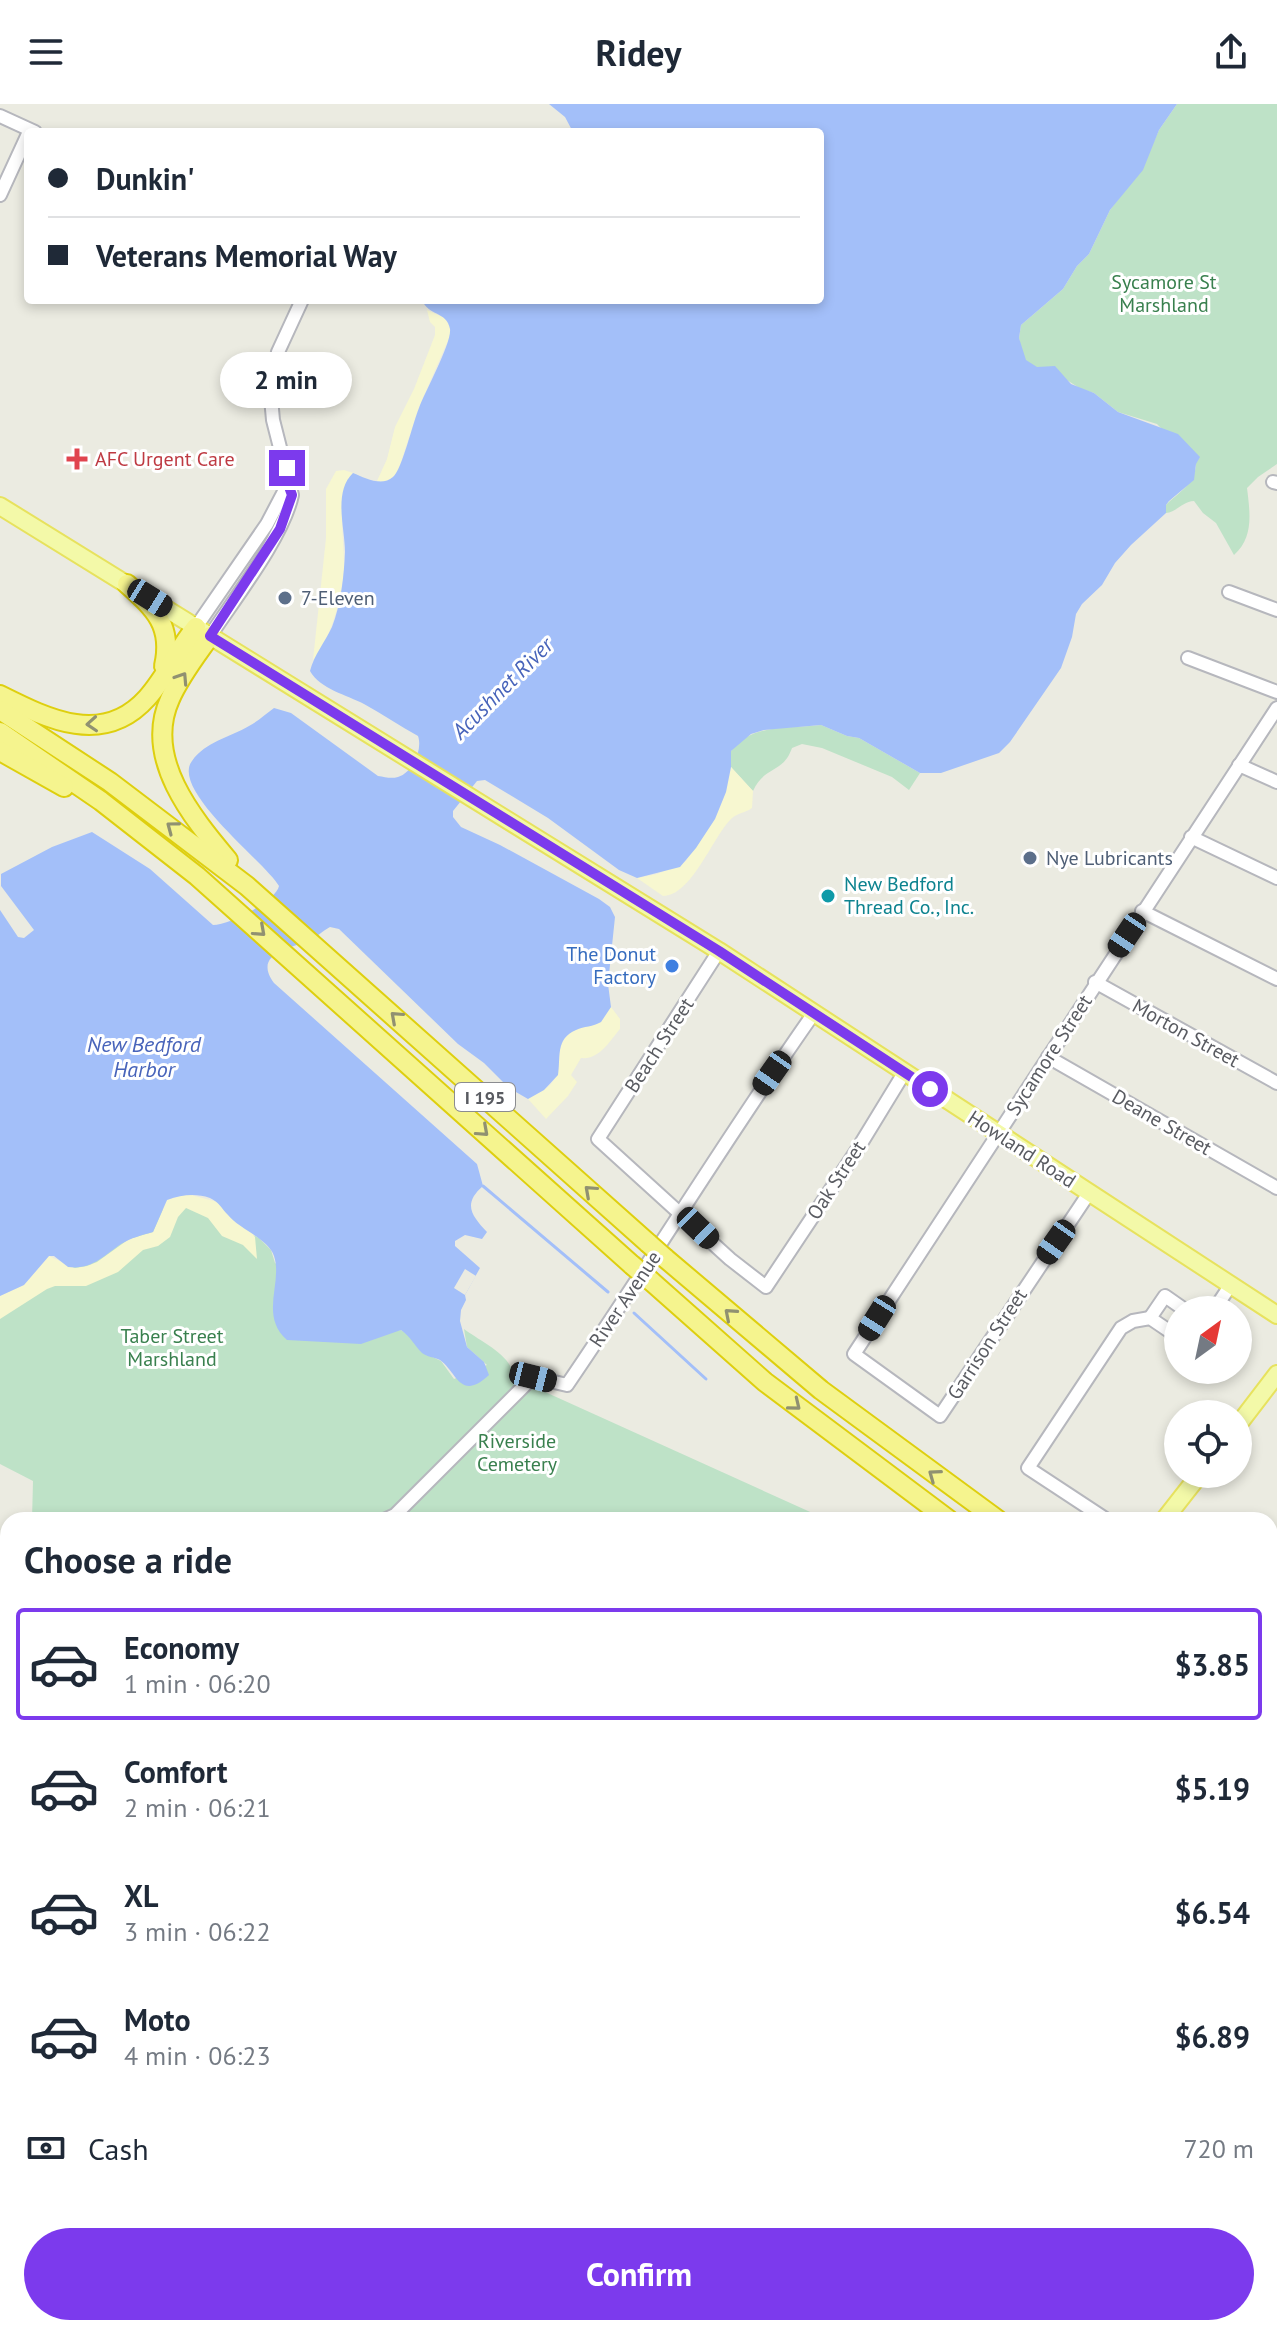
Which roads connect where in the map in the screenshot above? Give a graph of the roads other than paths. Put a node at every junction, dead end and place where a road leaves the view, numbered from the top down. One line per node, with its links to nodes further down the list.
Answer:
1 (0, 116): 2 (street)
2 (24, 129)
3 (24, 145): 4 (street)
4 (0, 195)
5 (300, 304): 10 (street)
6 (0, 506): 7 (main road, Howland Road)
7 (127, 584): 10 (main road, Howland Road); 12 (highway)
8 (1229, 592): 9 (street)
9 (1277, 610)
10 (203, 631): 12 (highway); 24 (highway, one-way to 10); 26 (main road, Howland Road)
11 (1188, 658): 13 (street)
12 (156, 685): 14 (highway, one-way to 14)
13 (1277, 692)
14 (0, 695)
15 (1277, 708): 19 (street, Sycamore Street)
16 (0, 710): 24 (highway, I 195, one-way to 16)
17 (0, 732): 22 (highway, I 195)
18 (0, 751): 22 (highway)
19 (1239, 765): 20 (street); 21 (street, Sycamore Street)
20 (1277, 782)
21 (1191, 837): 23 (street); 25 (street, Sycamore Street)
22 (170, 853): 48 (highway, I 195, one-way to 48, bridge)
23 (1277, 878)
24 (255, 893): 49 (highway, I 195, one-way to 24, bridge)
25 (1142, 911): 27 (street); 28 (street, Sycamore Street)
26 (719, 951): 29 (main road, Howland Road); 36 (street, Beach Street)
27 (1277, 979)
28 (1095, 982): 30 (street, Sycamore Street); 32 (street, Morton Street)
29 (814, 1013): 31 (main road, Howland Road); 36 (street, River Avenue)
30 (1048, 1057): 33 (street, Sycamore Street); 34 (street, Deane Street)
31 (904, 1073): 33 (main road, Howland Road); 36 (street, Oak Street)
32 (1277, 1083)
33 (999, 1134): 35 (main road, Howland Road); 45 (street, Sycamore Street)
34 (1277, 1188)
35 (1089, 1193): 37 (main road, Howland Road); 45 (street, Garrison Street)
36 (682, 1213): 47 (street, River Avenue)
37 (1230, 1286): 38 (street); 40 (main road, Howland Road)
38 (1223, 1296)
39 (1164, 1297): 41 (street)
40 (1277, 1315)
41 (1150, 1318): 42 (street); 50 (street)
42 (1164, 1328)
43 (1277, 1374): 44 (main road)
44 (1252, 1407)
45 (940, 1416)
46 (1189, 1488): 51 (main road)
47 (398, 1512)
48 (938, 1512)
49 (987, 1512)
50 (1095, 1512)
51 (1170, 1512)

